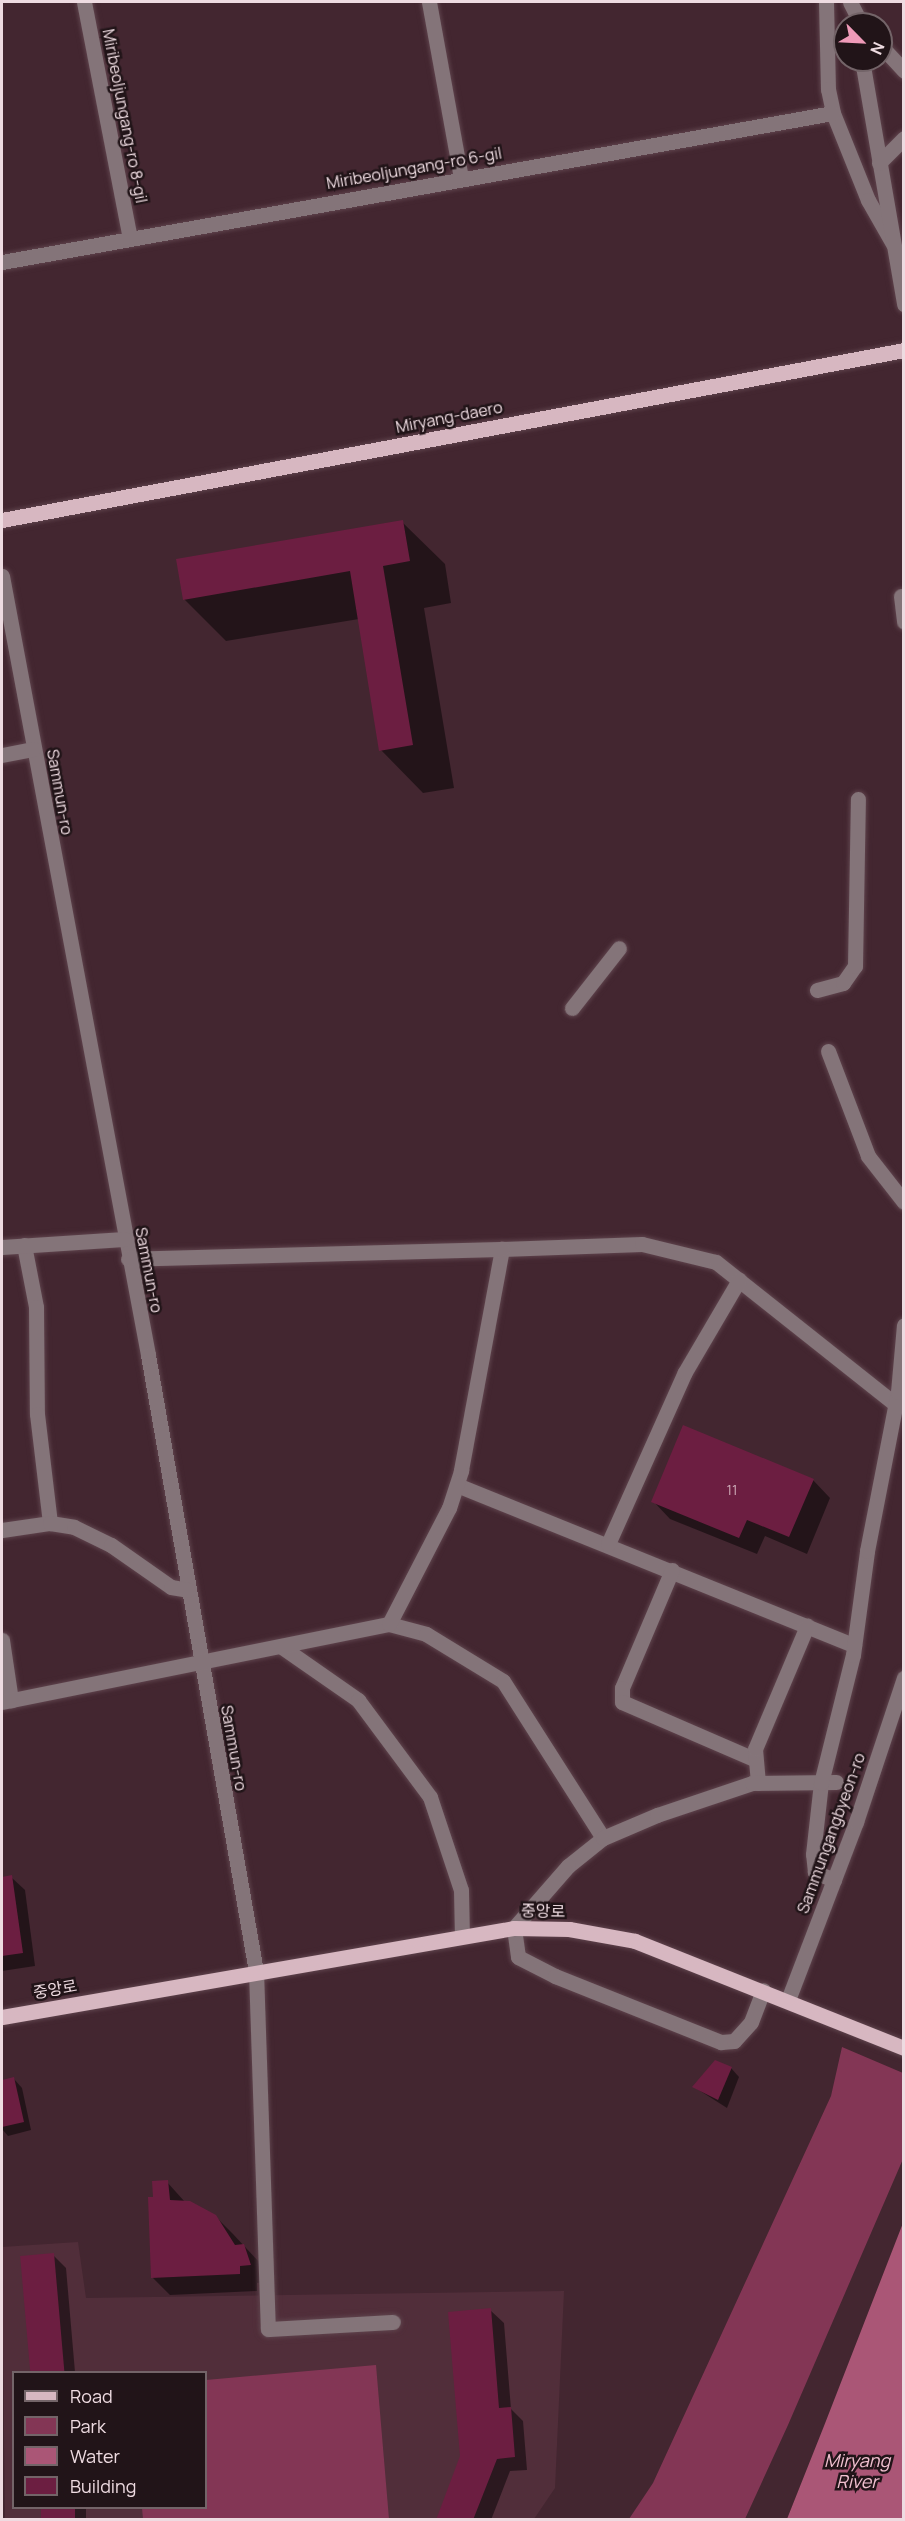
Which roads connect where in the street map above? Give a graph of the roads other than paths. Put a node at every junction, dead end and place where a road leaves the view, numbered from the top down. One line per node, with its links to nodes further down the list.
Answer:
1 (84, 2): 11 (street, Miribeoljungang-ro 8-gil)
2 (429, 2): 10 (street)
3 (826, 2): 7 (street)
4 (893, 60): 5 (street)
5 (903, 71)
6 (864, 72): 9 (street)
7 (833, 113): 10 (street, Miribeoljungang-ro 6-gil); 12 (street)
8 (903, 138): 9 (street)
9 (879, 163): 12 (street)
10 (461, 178): 11 (street, Miribeoljungang-ro 6-gil)
11 (130, 238): 13 (street, Miribeoljungang-ro 6-gil)
12 (893, 244): 14 (street)
13 (2, 262)
14 (903, 304)
15 (903, 350): 16 (main road, Miryang-daero)
16 (2, 520)
17 (2, 576): 20 (street, Sammun-ro)
18 (901, 596): 19 (street)
19 (903, 622)
20 (33, 749): 21 (street); 28 (street, Sammun-ro)
21 (2, 755)
22 (858, 799): 24 (street)
23 (620, 948): 25 (street)
24 (817, 990)
25 (572, 1008)
26 (828, 1051): 27 (street)
27 (903, 1202)
28 (124, 1239): 29 (street); 32 (street, Sammun-ro)
29 (24, 1245): 30 (street); 37 (street)
30 (2, 1247)
31 (502, 1249): 32 (street); 33 (street); 36 (street)
32 (128, 1259): 41 (street, Sammun-ro)
33 (739, 1280): 35 (street); 39 (street)
34 (903, 1325): 35 (street)
35 (895, 1404): 45 (street)
36 (457, 1485): 39 (street); 42 (street)
37 (50, 1523): 38 (street); 41 (street)
38 (2, 1530)
39 (608, 1544): 40 (street)
40 (672, 1570): 43 (street); 50 (street)
41 (188, 1590): 47 (street, Sammun-ro)
42 (389, 1624): 46 (street); 53 (street)
43 (807, 1626): 45 (street); 50 (street)
44 (2, 1640): 49 (street)
45 (854, 1645): 52 (street)
46 (282, 1647): 47 (street); 56 (street)
47 (201, 1665): 49 (street); 57 (street, Sammun-ro)
48 (903, 1678): 54 (street, Sammungangbyeon-ro)
49 (6, 1701)
50 (754, 1759): 51 (street)
51 (758, 1783): 52 (street); 53 (street)
52 (828, 1783): 54 (street)
53 (603, 1838): 55 (street)
54 (834, 1880): 59 (street, Sammungangbyeon-ro)
55 (514, 1928): 56 (main road, 중앙로); 58 (main road, 중앙로); 58 (street)
56 (462, 1936): 57 (main road, 중앙로)
57 (256, 1971): 60 (main road, 중앙로); 62 (street)
58 (763, 1990): 59 (main road, 중앙로)
59 (788, 2000): 61 (main road, 중앙로)
60 (2, 2017)
61 (903, 2048)
62 (393, 2322)

